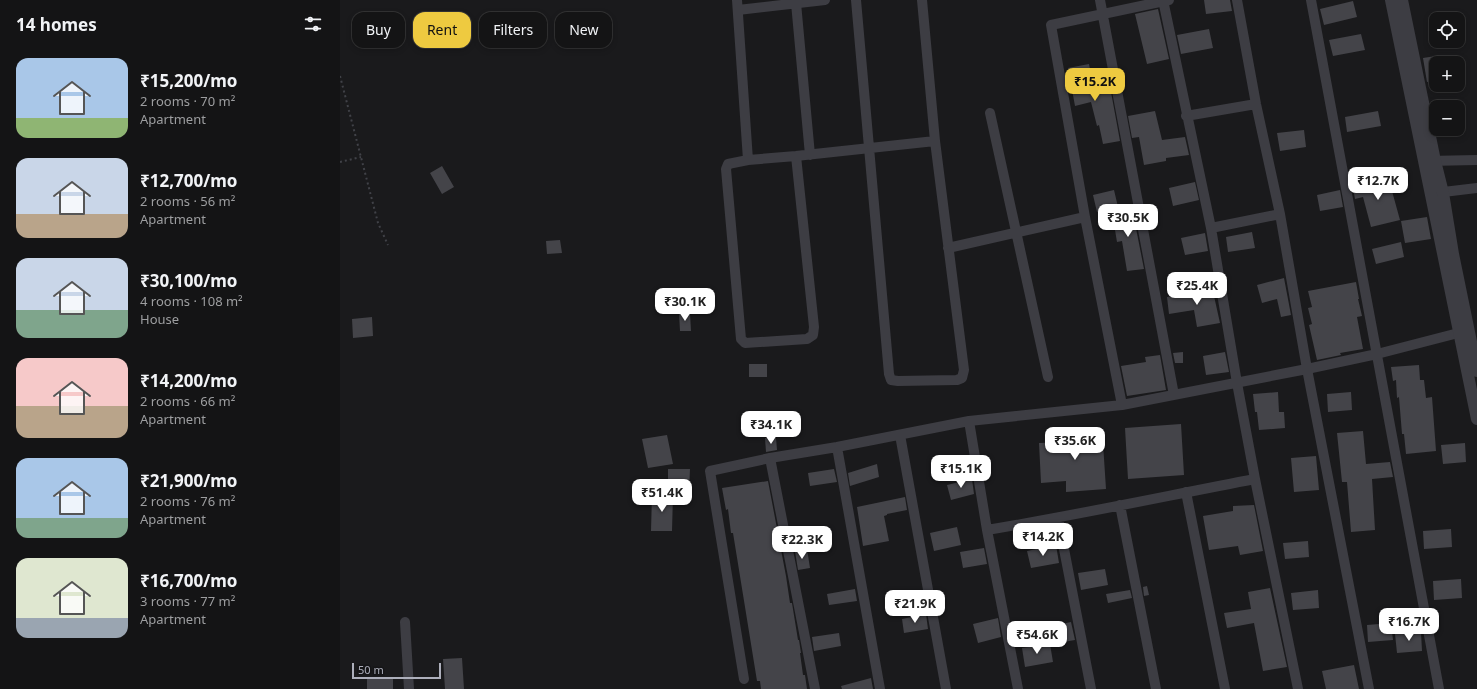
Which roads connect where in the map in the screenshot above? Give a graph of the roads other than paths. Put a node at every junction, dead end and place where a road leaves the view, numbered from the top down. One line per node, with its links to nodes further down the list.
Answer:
1 (825, 0): 10 (street)
2 (856, 0): 17 (street)
3 (922, 0): 16 (street)
4 (1100, 0): 12 (street)
5 (1165, 0): 12 (street); 15 (street)
6 (1237, 0): 13 (street)
7 (1311, 0): 32 (street)
8 (1391, 0): 22 (street)
9 (1402, 0): 22 (street)
10 (796, 3): 11 (street); 18 (street)
11 (737, 5): 20 (street)
12 (1103, 15): 27 (street); 37 (street)
13 (1256, 104): 15 (street); 26 (street)
14 (990, 113): 29 (street)
15 (1186, 116): 28 (street)
16 (934, 141): 17 (street); 30 (street)
17 (869, 148): 18 (street); 30 (street)
18 (810, 155): 19 (street)
19 (796, 156): 20 (street); 20 (street)
20 (748, 160)
21 (1477, 160): 22 (street)
22 (1429, 161): 24 (street); 25 (street)
23 (1477, 188): 24 (street)
24 (1443, 192): 25 (street); 31 (street)
25 (1430, 194): 31 (street)
26 (1280, 214): 28 (street); 33 (street)
27 (1085, 217): 29 (street); 38 (street)
28 (1211, 228): 36 (street)
29 (1016, 233): 30 (street); 35 (street)
30 (948, 248)
31 (1465, 331): 32 (street); 34 (street); 39 (street)
32 (1377, 354): 33 (street); 61 (street)
33 (1307, 369): 36 (street); 60 (street)
34 (1477, 371)
35 (1048, 377)
36 (1237, 383): 37 (street); 44 (street)
37 (1174, 395): 38 (street)
38 (1122, 405): 40 (street)
39 (1477, 419)
40 (969, 421): 41 (street); 48 (street)
41 (900, 435): 42 (street); 54 (street)
42 (837, 447): 43 (street); 53 (street)
43 (770, 458): 50 (street); 52 (street)
44 (1255, 479): 45 (street); 59 (street)
45 (1186, 492): 46 (street); 58 (street)
46 (1120, 505): 47 (street); 57 (street)
47 (1058, 518): 48 (street); 56 (street)
48 (987, 530): 55 (street)
49 (405, 622): 51 (street)
50 (744, 679)
51 (409, 689)
52 (815, 689)
53 (880, 689)
54 (946, 689)
55 (1018, 689)
56 (1091, 689)
57 (1156, 689)
58 (1225, 689)
59 (1298, 689)
60 (1369, 689)
61 (1439, 689)

